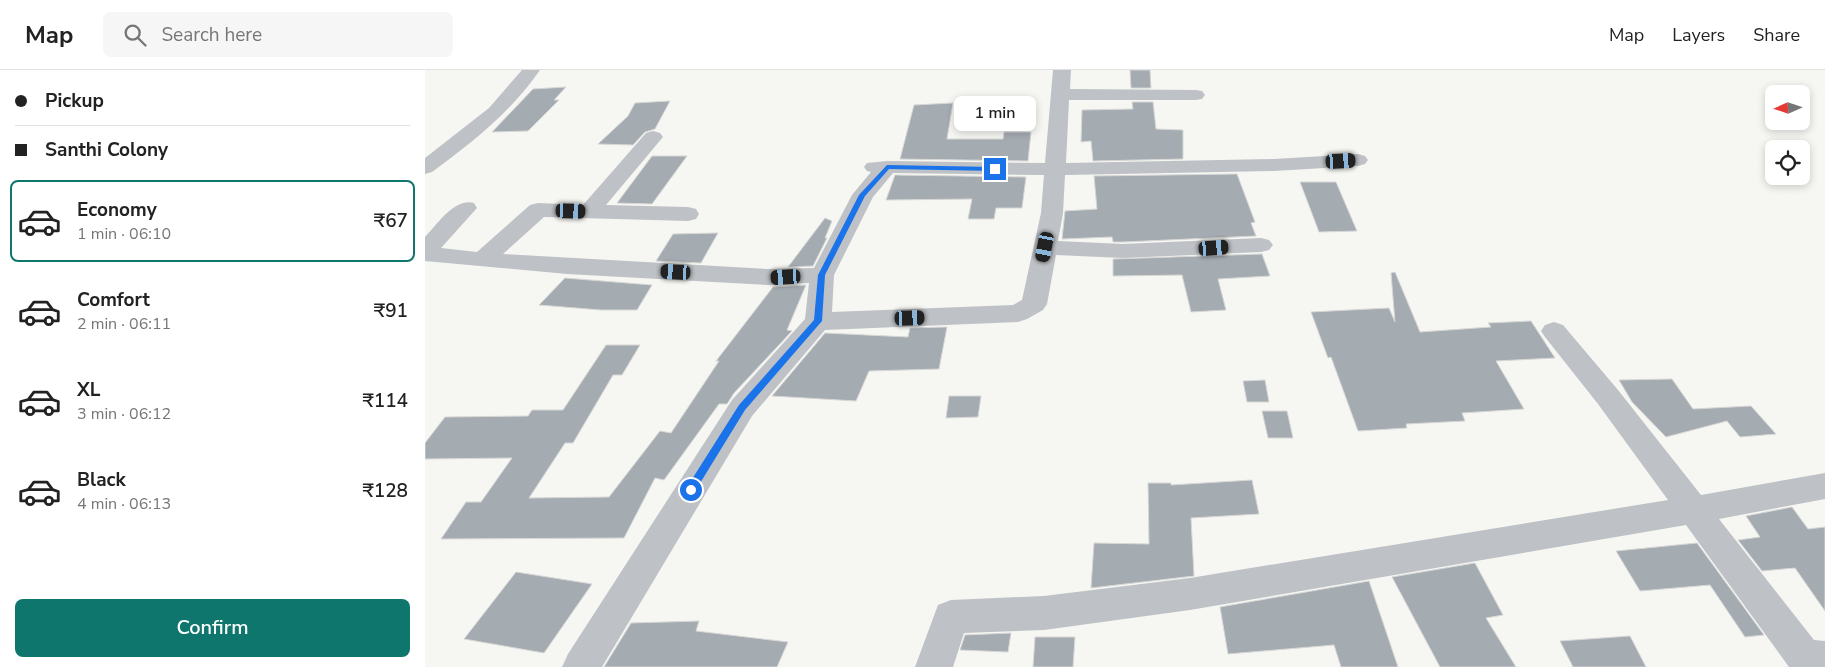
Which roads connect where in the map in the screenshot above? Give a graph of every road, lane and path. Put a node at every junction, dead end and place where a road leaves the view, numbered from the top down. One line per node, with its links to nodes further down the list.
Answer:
1 (531, 70): 6 (street)
2 (1062, 82): 3 (street); 7 (street)
3 (1196, 94)
4 (653, 137): 9 (street)
5 (1358, 160): 7 (street)
6 (425, 168)
7 (1055, 170): 12 (street); 15 (street)
8 (466, 208): 13 (street)
9 (588, 212): 10 (street); 14 (street)
10 (688, 214)
11 (1261, 245): 12 (street)
12 (1045, 247): 16 (street)
13 (425, 252): 14 (street)
14 (482, 260): 15 (street)
15 (822, 275): 16 (street)
16 (818, 321): 21 (street)
17 (1554, 331): 19 (street)
18 (1825, 486): 19 (street)
19 (1693, 510): 20 (street); 22 (street)
20 (1825, 659)
21 (581, 667)
22 (934, 667)

